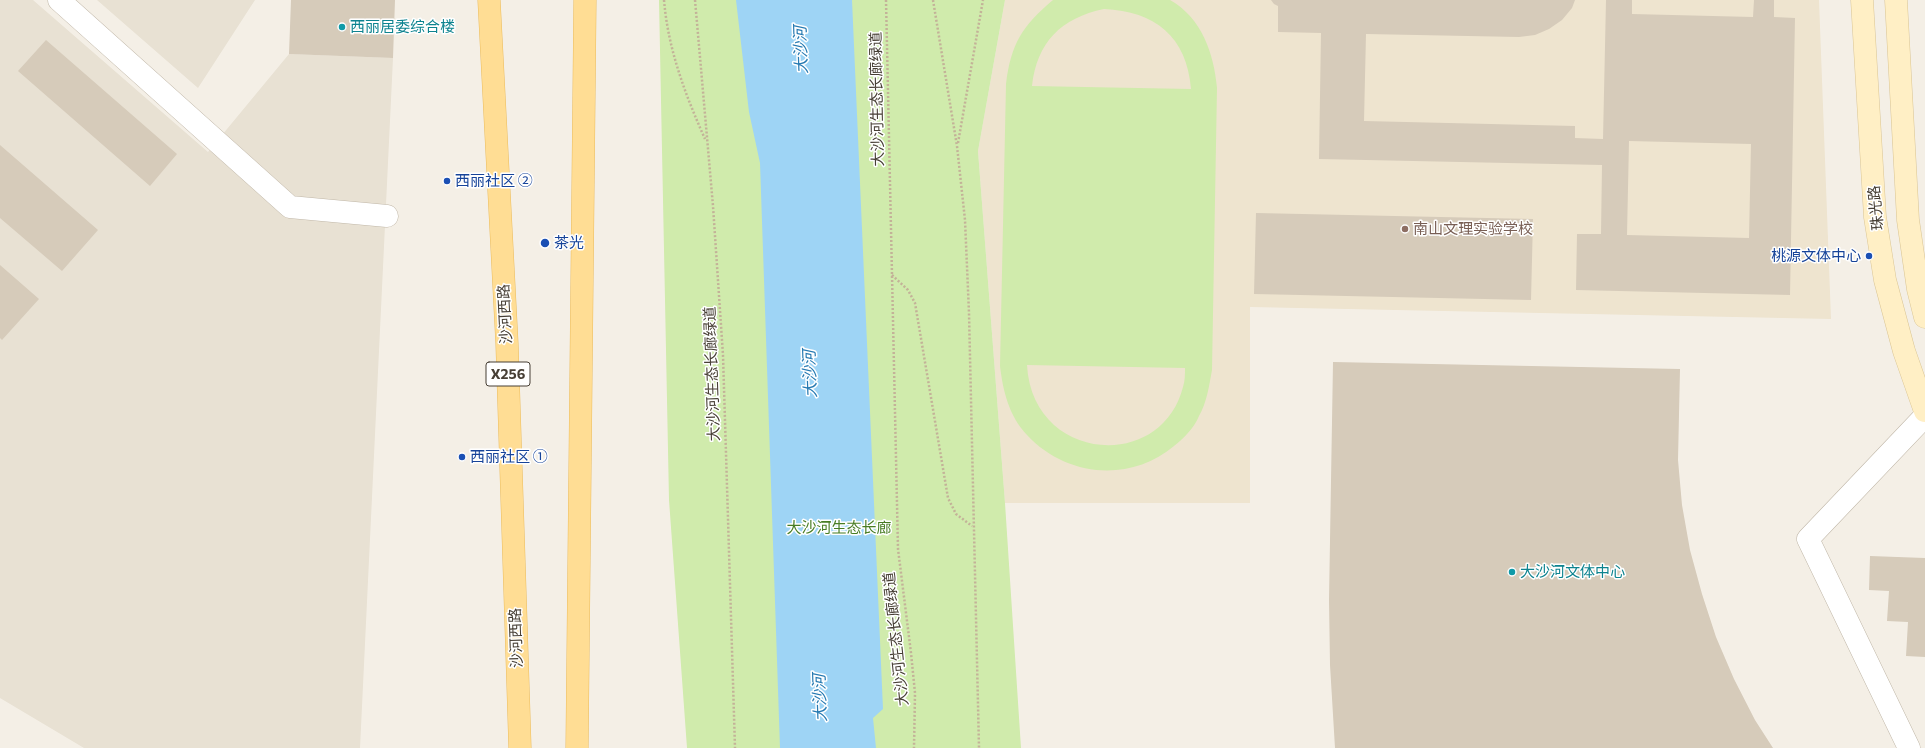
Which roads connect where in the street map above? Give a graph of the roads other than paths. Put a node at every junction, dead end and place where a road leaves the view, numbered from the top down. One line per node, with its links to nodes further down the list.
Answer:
1 (59, 0): 6 (street)
2 (489, 0): 10 (main road, 沙河西路 / X256)
3 (585, 0): 11 (main road)
4 (1862, 0): 8 (main road, 珠光路)
5 (1896, 0): 7 (main road, 珠光路)
6 (387, 216)
7 (1925, 317)
8 (1925, 411)
9 (1925, 416): 12 (street)
10 (520, 748)
11 (576, 748)
12 (1909, 748)

